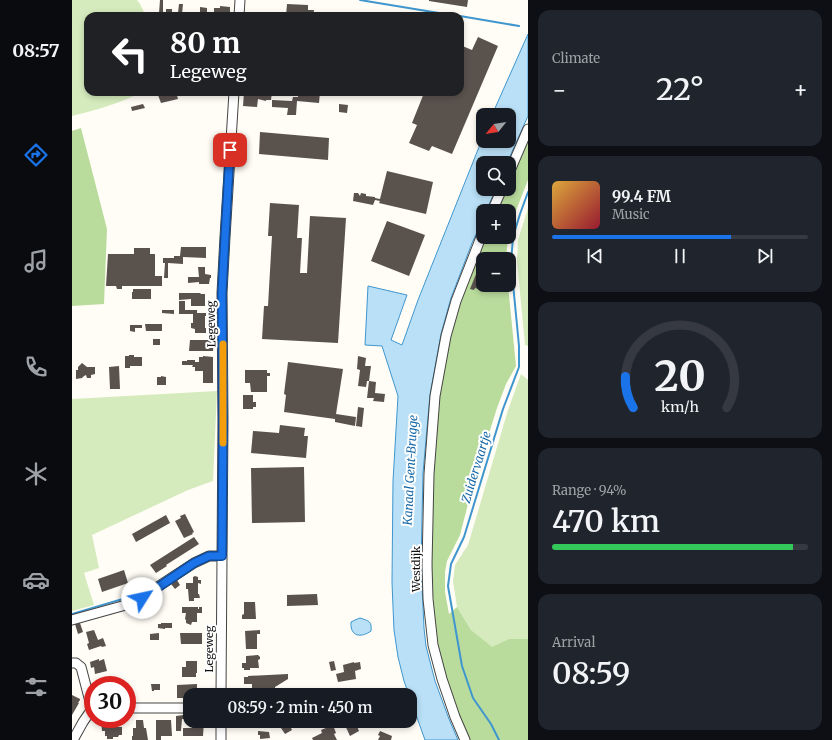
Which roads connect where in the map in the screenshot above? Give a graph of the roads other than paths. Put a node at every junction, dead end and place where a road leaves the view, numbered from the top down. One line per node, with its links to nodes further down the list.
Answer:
1 (240, 0): 2 (street)
2 (239, 12)
3 (234, 96): 7 (street, Legeweg)
4 (528, 130): 5 (street)
5 (516, 157)
6 (478, 244): 18 (street, Westdijk)
7 (222, 556): 8 (street); 11 (street, Legeweg)
8 (72, 620)
9 (72, 663): 10 (street)
10 (84, 678)
11 (221, 688)
12 (136, 708): 13 (street)
13 (183, 708)
14 (84, 719): 16 (street)
15 (221, 728): 17 (street)
16 (73, 740)
17 (221, 740)
18 (465, 740)

